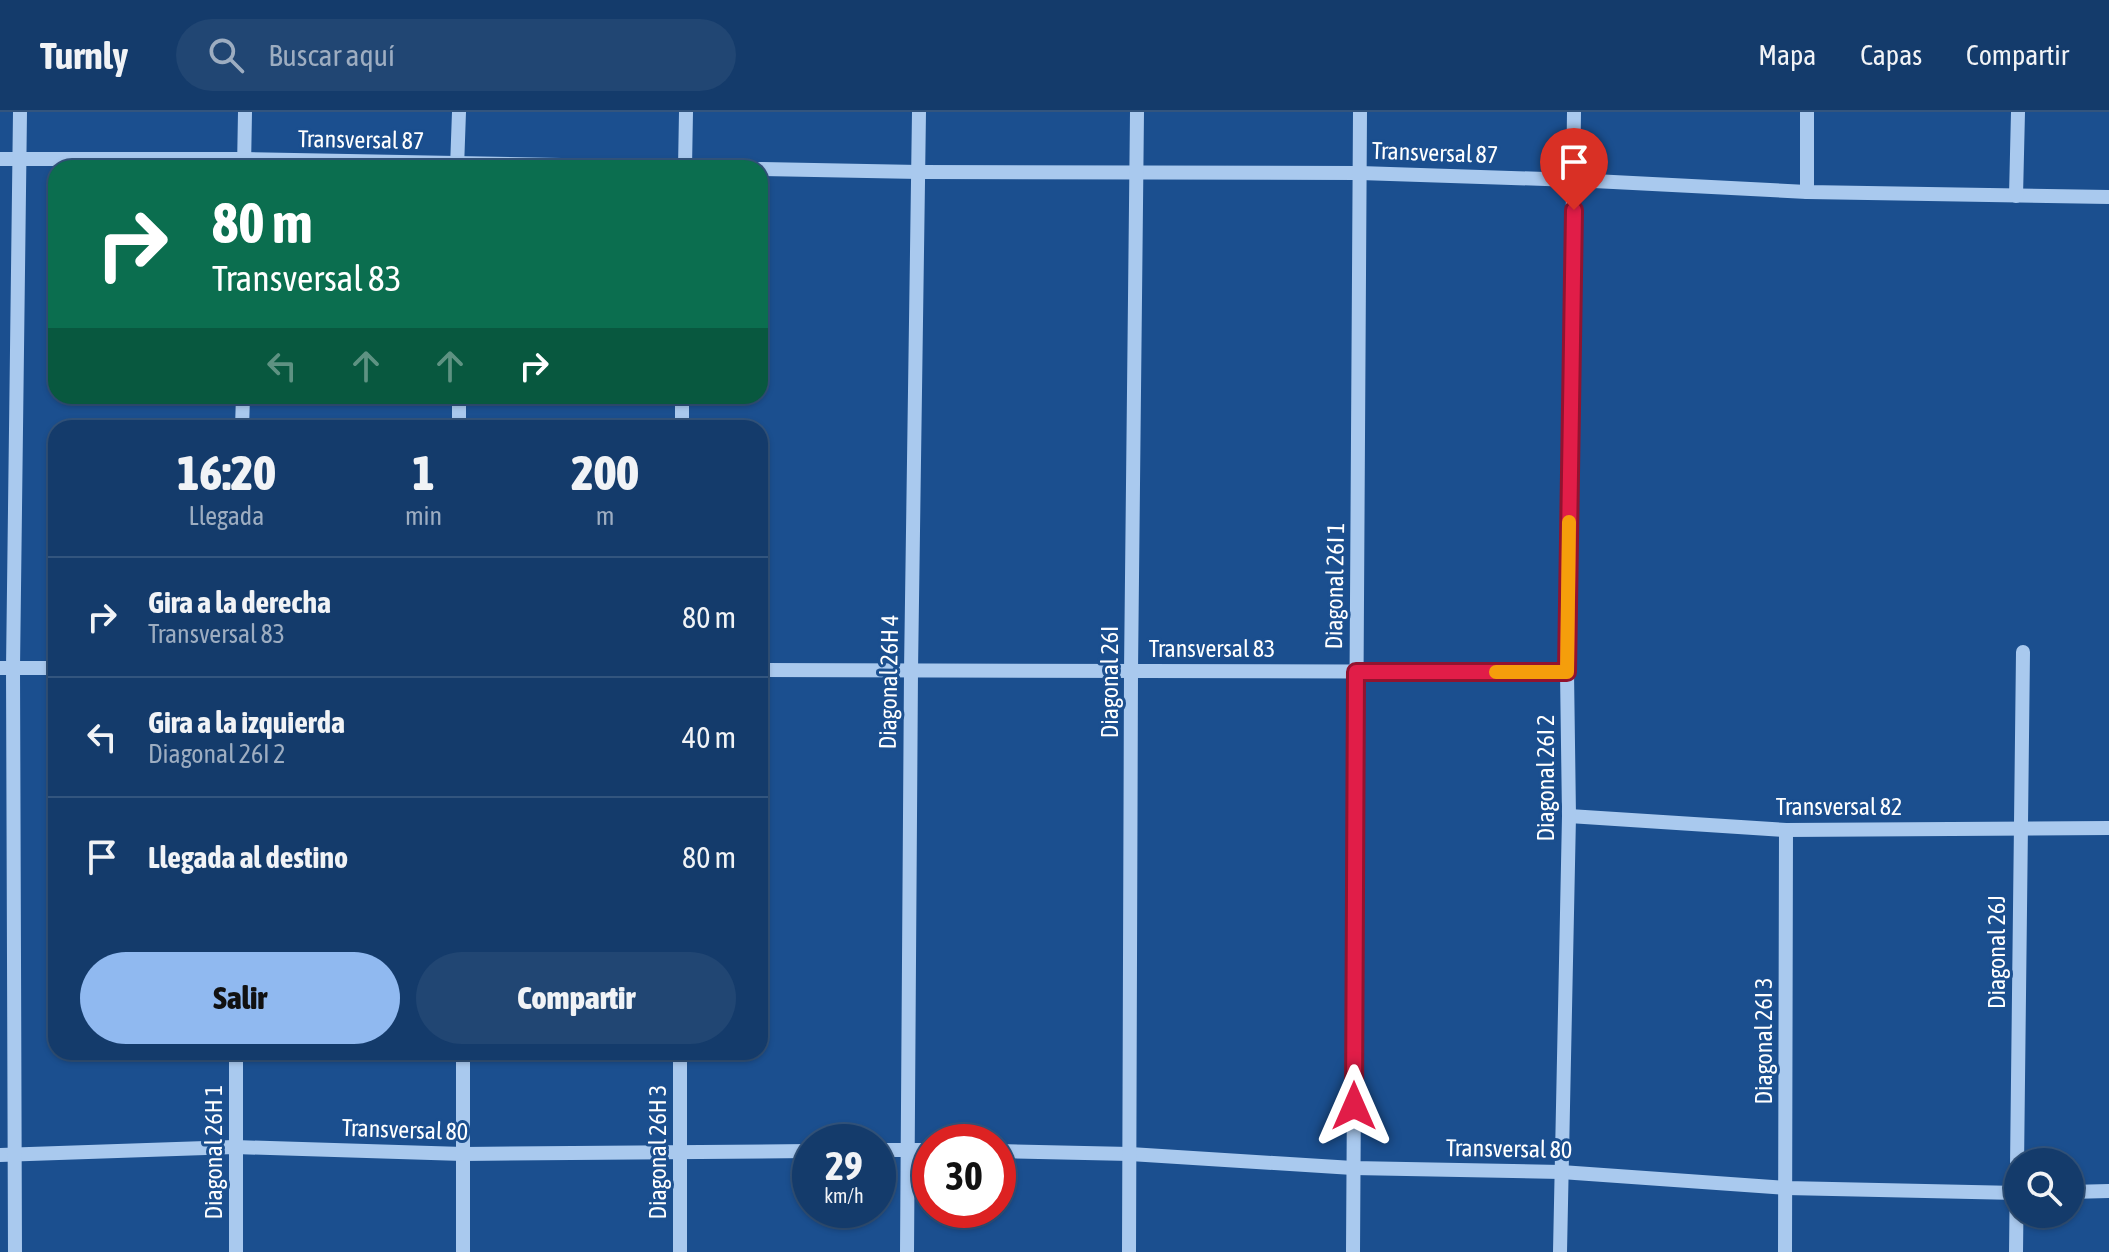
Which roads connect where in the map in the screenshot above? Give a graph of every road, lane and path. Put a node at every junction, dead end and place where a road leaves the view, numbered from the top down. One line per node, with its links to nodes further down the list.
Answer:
1 (20, 112): 11 (street)
2 (245, 112): 14 (street)
3 (459, 112): 15 (street)
4 (686, 112): 16 (street)
5 (919, 112): 18 (street, Diagonal 26H 4)
6 (1137, 112): 19 (street, Diagonal 26I)
7 (1360, 112): 20 (street, Diagonal 26I 1)
8 (1574, 112): 21 (street, Diagonal 26I 2)
9 (1807, 112): 22 (street)
10 (2018, 112): 23 (street)
11 (19, 158): 12 (street, Transversal 87); 13 (street, Transversal 87); 26 (street)
12 (0, 159)
13 (94, 160)
14 (244, 160)
15 (457, 160)
16 (685, 160)
17 (768, 169): 18 (street, Transversal 87)
18 (919, 172): 19 (street, Transversal 87); 29 (street, Diagonal 26H 4)
19 (1137, 173): 20 (street, Transversal 87); 30 (street, Diagonal 26I)
20 (1360, 173): 21 (street, Transversal 87); 31 (street, Diagonal 26I 1)
21 (1574, 180): 22 (street, Transversal 87); 32 (street, Diagonal 26I 2)
22 (1807, 192): 23 (street, Transversal 87)
23 (2016, 196): 24 (street, Transversal 87)
24 (2109, 197)
25 (2023, 652): 35 (street, Diagonal 26J)
26 (6, 668): 27 (street); 50 (street)
27 (48, 668)
28 (768, 670): 29 (street, Transversal 83)
29 (911, 671): 30 (street, Transversal 83); 43 (street, Diagonal 26H 4)
30 (1131, 671): 31 (street, Transversal 83); 49 (street, Diagonal 26I)
31 (1356, 672): 32 (street, Transversal 83); 51 (street, Diagonal 26I 1)
32 (1567, 672): 33 (street, Diagonal 26I 2)
33 (1569, 816): 36 (street, Transversal 82); 52 (street, Diagonal 26I 2)
34 (2109, 828): 35 (street, Transversal 82)
35 (2020, 829): 36 (street, Transversal 82); 41 (street, Diagonal 26J)
36 (1786, 830): 53 (street, Diagonal 26I 3)
37 (236, 1060): 40 (street, Diagonal 26H 1)
38 (463, 1060): 48 (street)
39 (680, 1060): 47 (street, Diagonal 26H 3)
40 (235, 1147): 48 (street, Transversal 80); 50 (street, Transversal 80); 59 (street, Diagonal 26H 1)
41 (2017, 1148)
42 (896, 1150): 43 (street)
43 (907, 1150): 44 (street); 62 (street, Diagonal 26H 4)
44 (912, 1150)
45 (792, 1151): 47 (street, Transversal 80)
46 (1016, 1151): 49 (street, Transversal 80)
47 (680, 1152): 48 (street, Transversal 80); 61 (street, Diagonal 26H 3)
48 (463, 1154): 60 (street)
49 (1130, 1154): 51 (street, Transversal 80); 63 (street, Diagonal 26I)
50 (7, 1155): 58 (street)
51 (1353, 1168): 52 (street, Transversal 80); 64 (street, Diagonal 26I 1)
52 (1561, 1172): 53 (street, Transversal 80); 65 (street, Diagonal 26I 2)
53 (1786, 1188): 56 (street, Transversal 80); 66 (street, Diagonal 26I 3)
54 (2109, 1191): 55 (street)
55 (2084, 1192)
56 (2004, 1193)
57 (2016, 1228): 67 (street, Diagonal 26J)
58 (15, 1252)
59 (236, 1252)
60 (463, 1252)
61 (680, 1252)
62 (907, 1252)
63 (1129, 1252)
64 (1353, 1252)
65 (1560, 1252)
66 (1785, 1252)
67 (2016, 1252)

